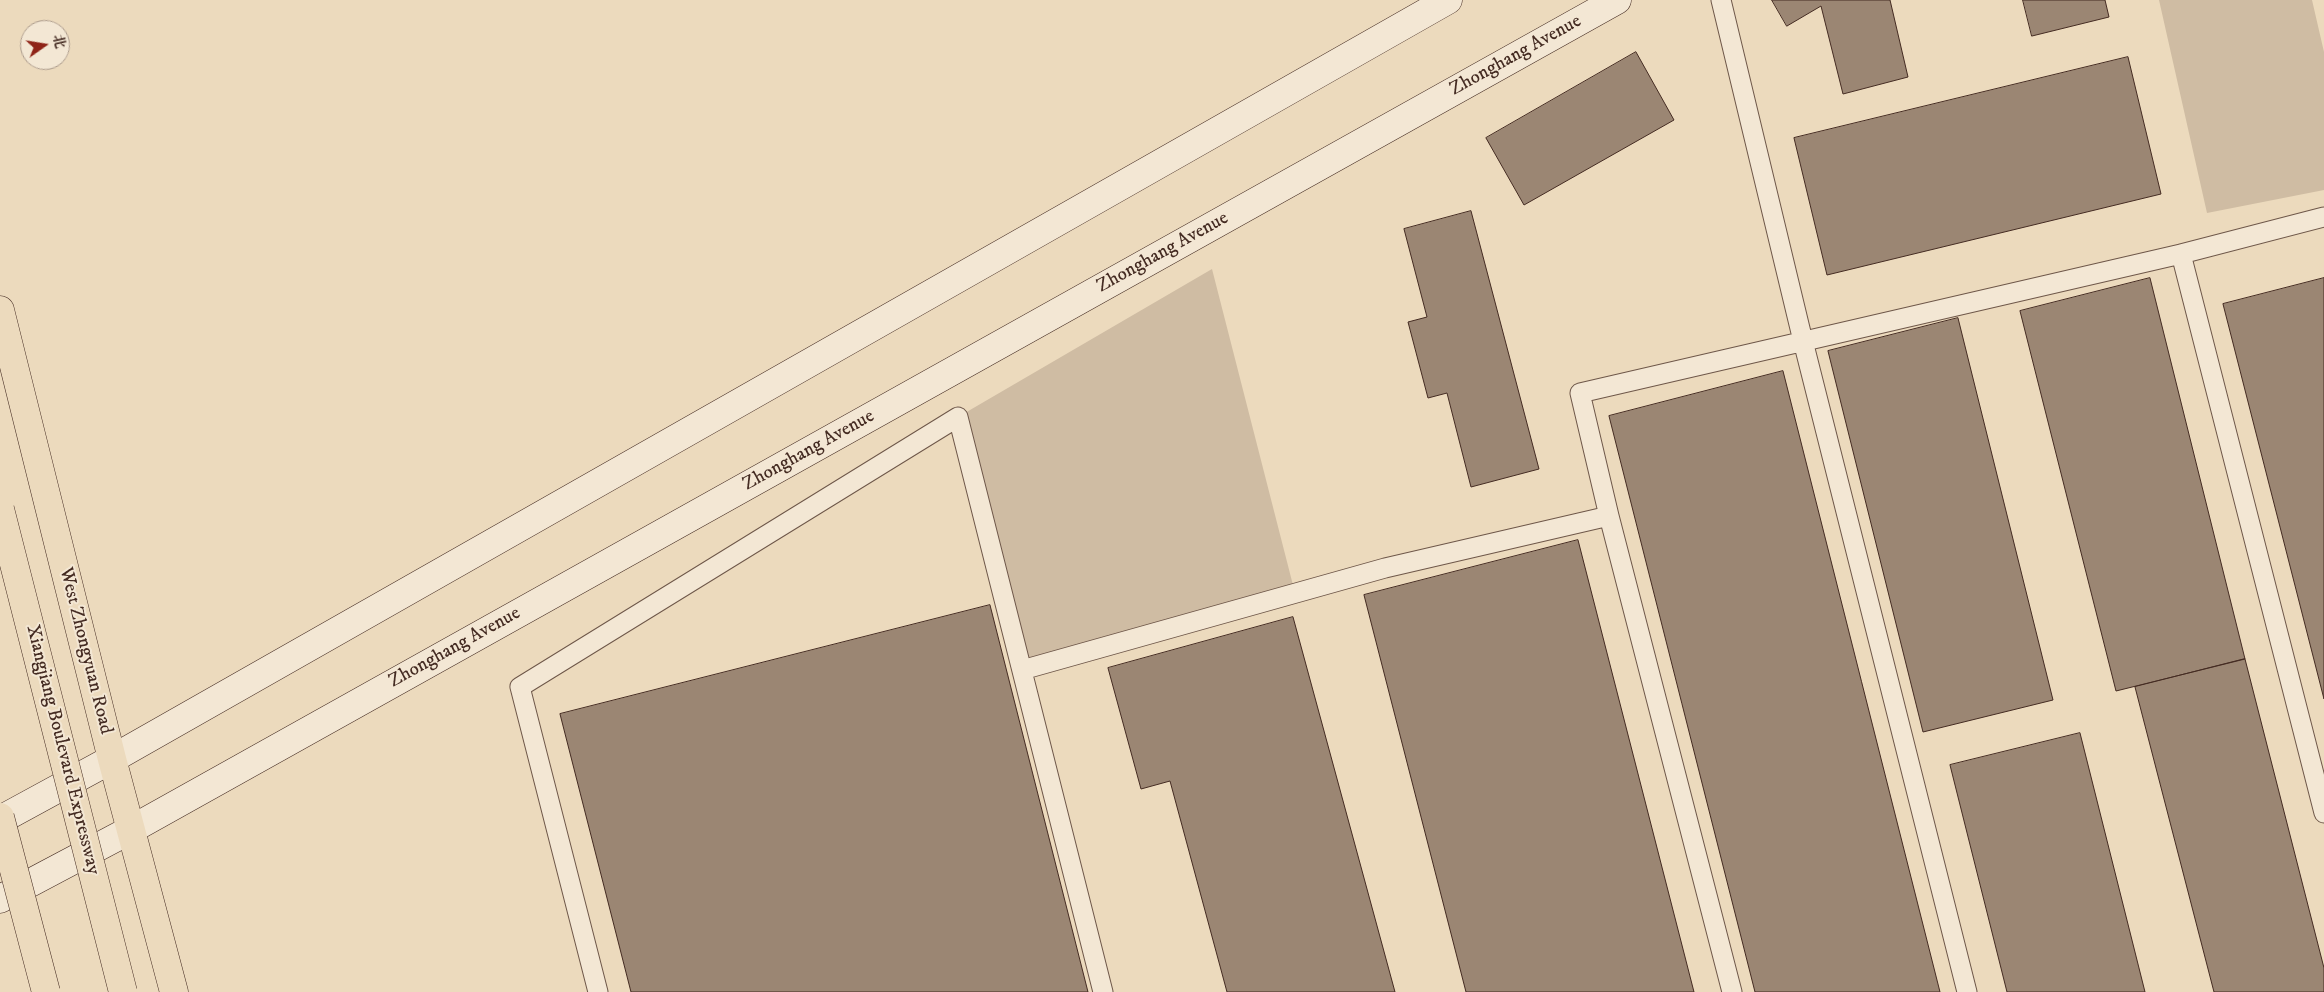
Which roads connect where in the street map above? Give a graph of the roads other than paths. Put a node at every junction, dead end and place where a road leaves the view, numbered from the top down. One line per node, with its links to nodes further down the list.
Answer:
1 (1448, 0): 11 (main road)
2 (1617, 0): 14 (main road, Zhonghang Avenue)
3 (1721, 0): 7 (lane)
4 (2324, 218): 5 (lane)
5 (2181, 254): 7 (lane); 12 (lane)
6 (0, 310): 11 (main road, West Zhongyuan Road)
7 (1802, 341): 9 (lane); 22 (lane)
8 (0, 509): 17 (main road, Xiangjiang Boulevard Expressway, bridge)
9 (1609, 516): 10 (lane); 21 (lane)
10 (1022, 670): 19 (lane); 20 (lane)
11 (112, 759): 13 (main road); 14 (main road, West Zhongyuan Road)
12 (2324, 813)
13 (0, 819): 16 (main road, bridge)
14 (132, 828): 15 (main road, Zhonghang Avenue); 18 (main road, West Zhongyuan Road)
15 (0, 899)
16 (46, 992)
17 (123, 992)
18 (174, 992)
19 (598, 992)
20 (1103, 992)
21 (1732, 992)
22 (1967, 992)

